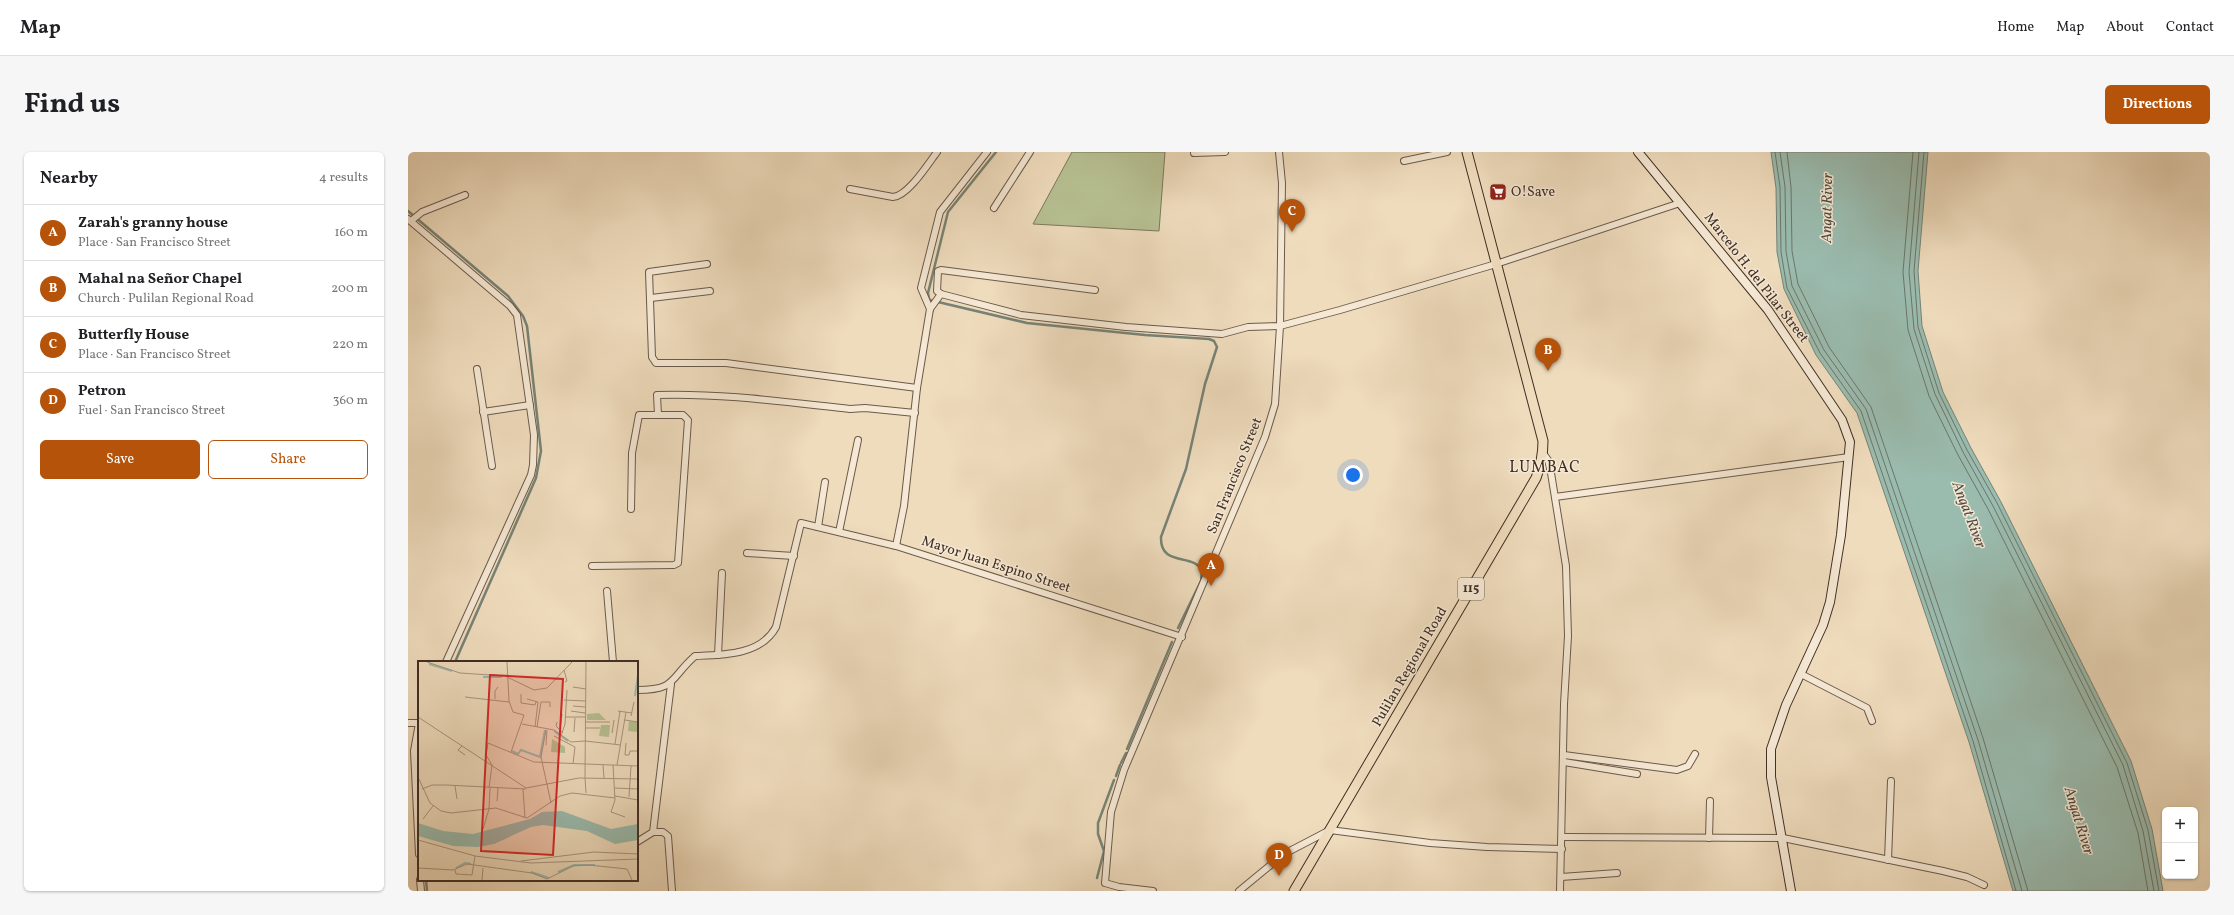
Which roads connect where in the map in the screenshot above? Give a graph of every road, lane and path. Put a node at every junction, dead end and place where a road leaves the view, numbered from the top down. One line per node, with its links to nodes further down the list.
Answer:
1 (936, 152): 11 (street)
2 (987, 152): 22 (street)
3 (1030, 152): 14 (street)
4 (1225, 152): 9 (street)
5 (1279, 152): 23 (street, San Francisco Street)
6 (1447, 152): 10 (street)
7 (1467, 152): 17 (main road, Pulilan Regional Road / 115)
8 (1638, 152): 13 (street, Marcelo H. del Pilar Street)
9 (1194, 153)
10 (1404, 161)
11 (850, 189)
12 (465, 195): 15 (street)
13 (1680, 203): 17 (street); 32 (street, Marcelo H. del Pilar Street)
14 (994, 208)
15 (412, 219): 26 (street)
16 (707, 264): 21 (street)
17 (1496, 264): 23 (street); 31 (main road, Pulilan Regional Road / 115)
18 (1095, 290): 20 (street)
19 (710, 291): 21 (street)
20 (941, 294): 22 (street); 23 (street)
21 (651, 298): 25 (street)
22 (930, 308): 25 (street)
23 (1280, 326): 45 (street, San Francisco Street)
24 (478, 369): 27 (street)
25 (917, 388): 28 (street)
26 (530, 405): 27 (street); 47 (street)
27 (483, 412): 33 (street)
28 (914, 413): 29 (street); 39 (street)
29 (658, 415): 36 (street); 42 (street)
30 (858, 440): 38 (street)
31 (1543, 453): 35 (street); 60 (main road, Pulilan Regional Road / 115)
32 (1849, 457): 35 (street); 49 (street, Marcelo H. del Pilar Street)
33 (492, 466)
34 (825, 482): 37 (street)
35 (1555, 497): 55 (street)
36 (631, 509)
37 (818, 527): 38 (street, Mayor Juan Espino Street); 41 (street, Mayor Juan Espino Street)
38 (839, 532): 39 (street, Mayor Juan Espino Street)
39 (896, 546): 45 (street, Mayor Juan Espino Street)
40 (747, 553): 41 (street)
41 (794, 556): 46 (street)
42 (592, 566)
43 (722, 573): 46 (street)
44 (607, 591): 48 (street)
45 (1182, 637): 75 (street, San Francisco Street)
46 (718, 655): 50 (street)
47 (446, 661)
48 (613, 661)
49 (1801, 674): 52 (street); 65 (street, Marcelo H. del Pilar Street)
50 (671, 684): 51 (street); 61 (street)
51 (638, 690)
52 (1872, 721)
53 (418, 729): 62 (street)
54 (1695, 754): 55 (street)
55 (1564, 755): 56 (street)
56 (1564, 762): 57 (street); 63 (street)
57 (1637, 774)
58 (1891, 781): 68 (street)
59 (1710, 801): 64 (street)
60 (1330, 830): 67 (street); 76 (street); 77 (main road, Pulilan Regional Road / 115)
61 (653, 832): 66 (street); 74 (street)
62 (418, 833)
63 (1562, 837): 64 (street); 67 (street)
64 (1709, 838): 65 (street)
65 (1782, 838): 68 (street); 79 (street, Marcelo H. del Pilar Street)
66 (638, 841)
67 (1562, 849): 70 (street)
68 (1888, 860): 72 (street)
69 (1616, 873): 70 (street)
70 (1561, 877): 78 (street)
71 (420, 881): 73 (street)
72 (1984, 885)
73 (421, 891)
74 (672, 891)
75 (1153, 891)
76 (1239, 891)
77 (1294, 891)
78 (1560, 891)
79 (1790, 891)

